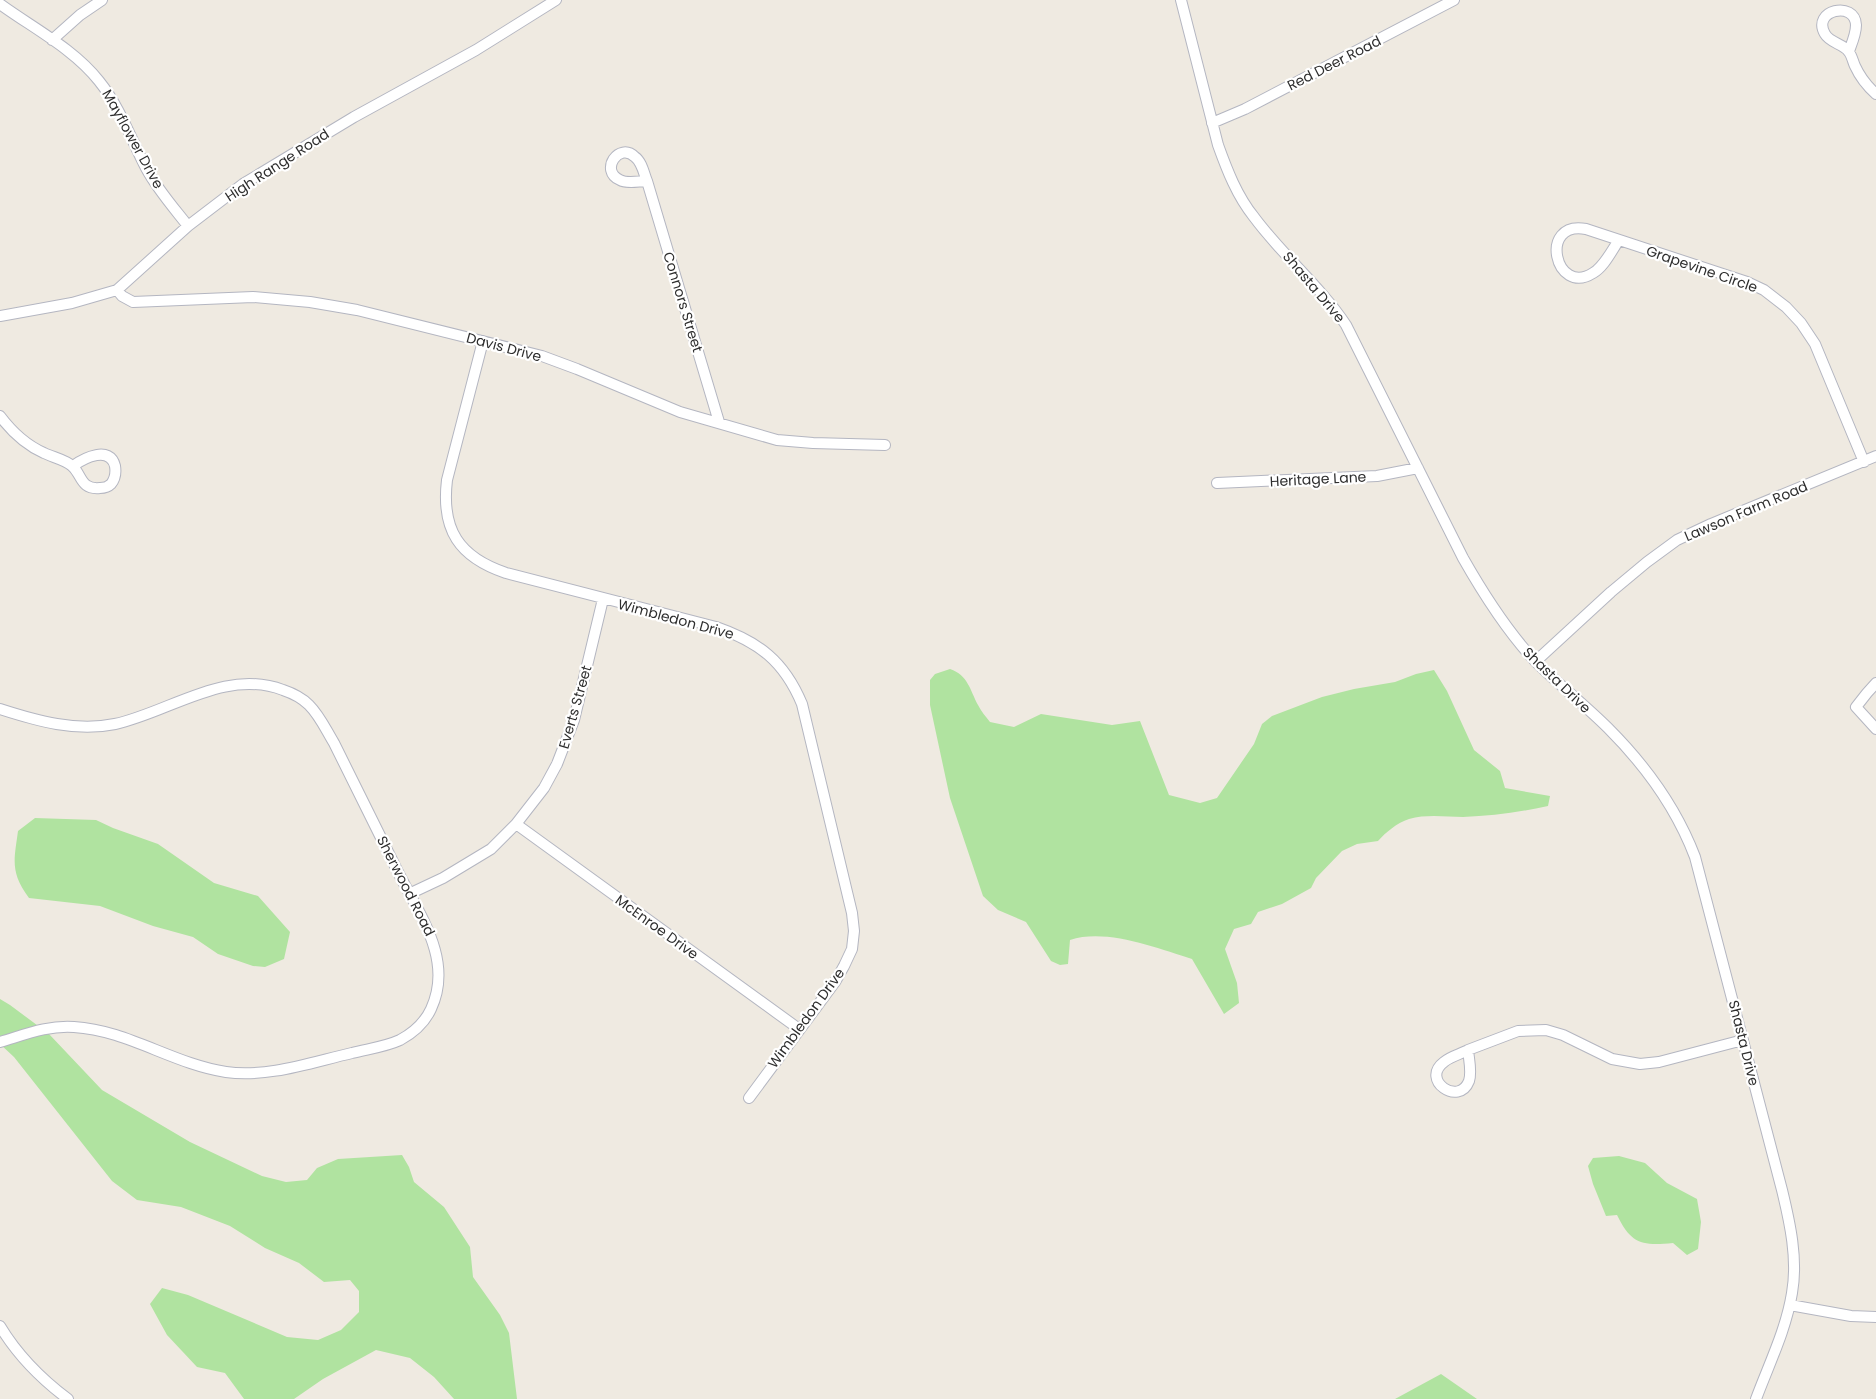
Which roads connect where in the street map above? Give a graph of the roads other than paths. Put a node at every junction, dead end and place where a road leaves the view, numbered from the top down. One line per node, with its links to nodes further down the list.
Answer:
1 (102, 0): 6 (street)
2 (556, 0): 11 (street, High Range Road)
3 (1181, 0): 9 (street, Shasta Drive)
4 (1454, 0): 9 (street, Red Deer Road)
5 (2, 9): 6 (street, Mayflower Drive)
6 (52, 40): 11 (street, Mayflower Drive)
7 (1849, 51): 8 (street)
8 (1876, 94)
9 (1212, 123): 22 (street, Shasta Drive)
10 (647, 181): 17 (street, Connors Street)
11 (188, 226): 13 (street, High Range Road)
12 (1619, 240): 12 (street, Grapevine Circle); 20 (street, Grapevine Circle)
13 (117, 290): 14 (street, High Range Road); 15 (street, Davis Drive)
14 (0, 316)
15 (483, 340): 17 (street, Davis Drive); 24 (street, Wimbledon Drive)
16 (0, 416): 21 (street)
17 (719, 422): 18 (street, Davis Drive)
18 (885, 446)
19 (1876, 456): 20 (street, Lawson Farm Road)
20 (1864, 462): 25 (street, Lawson Farm Road)
21 (73, 466)
22 (1418, 468): 23 (street, Heritage Lane); 25 (street, Shasta Drive)
23 (1217, 483)
24 (603, 599): 29 (street, Everts Street); 31 (street, Wimbledon Drive)
25 (1536, 661): 32 (street, Shasta Drive)
26 (1876, 683): 28 (street)
27 (0, 709): 30 (street, Sherwood Road)
28 (1876, 729)
29 (516, 824): 30 (street, Everts Street); 31 (street, McEnroe Drive)
30 (409, 894): 33 (street, Sherwood Road)
31 (799, 1029): 35 (street, Wimbledon Drive)
32 (1743, 1040): 34 (street); 36 (street, Shasta Drive)
33 (0, 1042)
34 (1468, 1050)
35 (749, 1098)
36 (1790, 1305): 37 (street); 40 (street, Shasta Drive)
37 (1876, 1317)
38 (0, 1326): 39 (street)
39 (68, 1399)
40 (1756, 1399)

